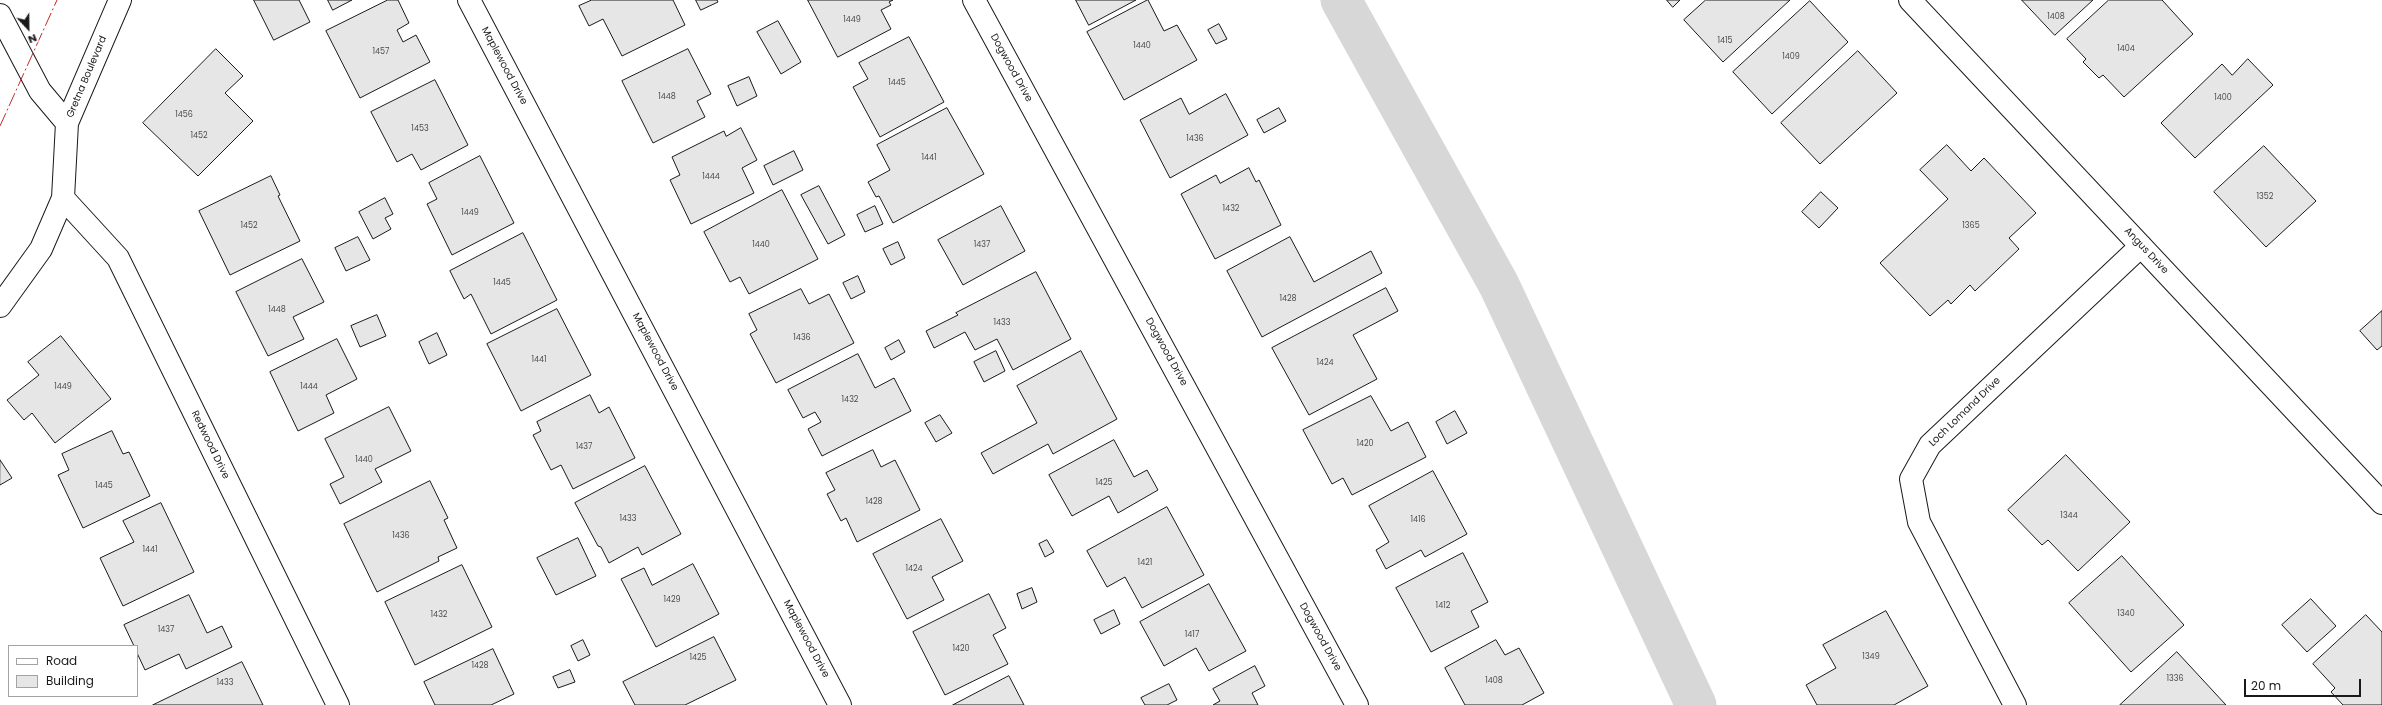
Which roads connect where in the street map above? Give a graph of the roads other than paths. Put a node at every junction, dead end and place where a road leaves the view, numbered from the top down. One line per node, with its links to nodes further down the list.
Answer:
1 (120, 0): 6 (street, Gretna Boulevard)
2 (470, 0): 12 (street, Maplewood Drive)
3 (974, 0): 13 (street, Dogwood Drive)
4 (1910, 0): 8 (street, Angus Drive)
5 (0, 15): 6 (street)
6 (67, 123): 7 (street, Gretna Boulevard)
7 (63, 198): 9 (street, Gretna Boulevard); 11 (street, Redwood Drive)
8 (2141, 246): 10 (street, Angus Drive); 14 (street, Loch Lomand Drive)
9 (0, 306)
10 (2382, 504)
11 (338, 705)
12 (840, 705)
13 (1358, 705)
14 (2015, 705)

